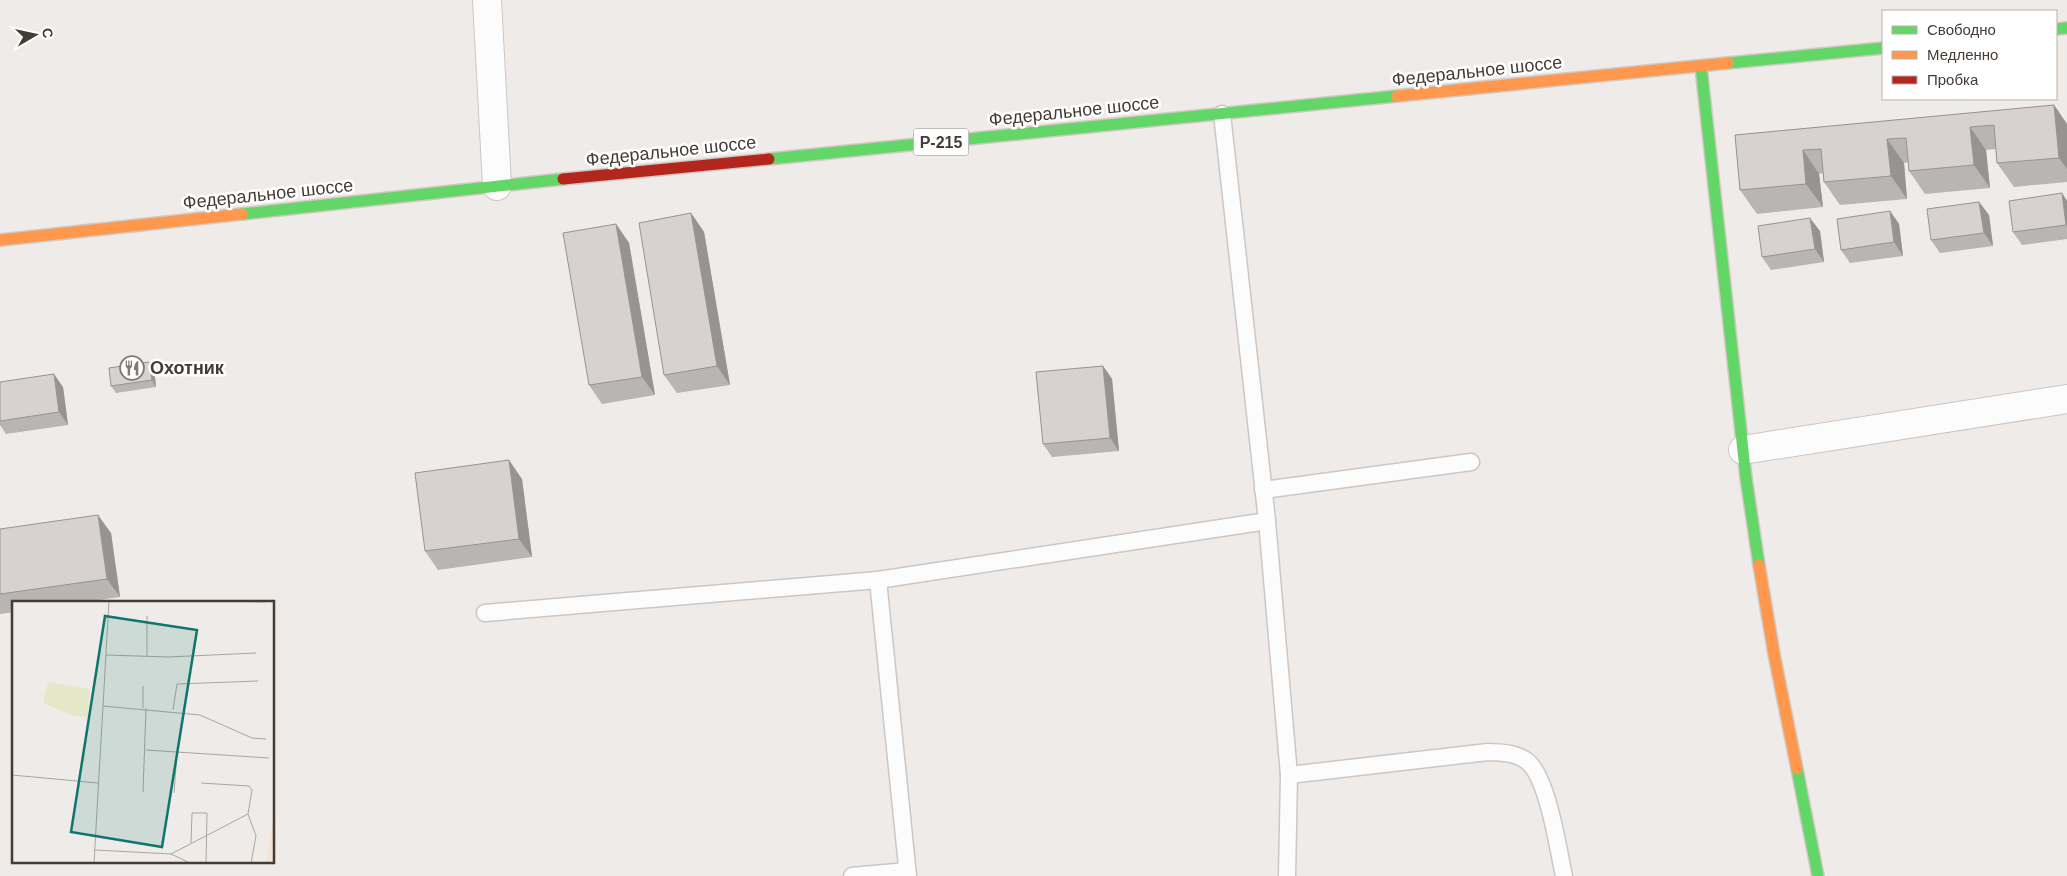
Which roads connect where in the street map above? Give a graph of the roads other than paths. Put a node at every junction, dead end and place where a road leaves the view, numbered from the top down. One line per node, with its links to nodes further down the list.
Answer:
1 (487, 0): 5 (street)
2 (1882, 48): 3 (main road, Федеральное шоссе / Р-215)
3 (1701, 67): 4 (main road, Федеральное шоссе / Р-215); 8 (main road)
4 (1222, 114): 5 (main road, Федеральное шоссе / Р-215); 10 (lane)
5 (498, 186): 6 (main road, Федеральное шоссе / Р-215)
6 (0, 240)
7 (2067, 399): 8 (street)
8 (1743, 450): 19 (main road)
9 (1471, 462): 10 (lane)
10 (1263, 490): 11 (lane)
11 (1266, 521): 12 (lane); 14 (lane)
12 (878, 580): 13 (lane); 15 (lane)
13 (485, 613)
14 (1289, 775): 17 (lane); 18 (lane)
15 (908, 873): 16 (lane)
16 (852, 876)
17 (1287, 876)
18 (1564, 876)
19 (1818, 876)

